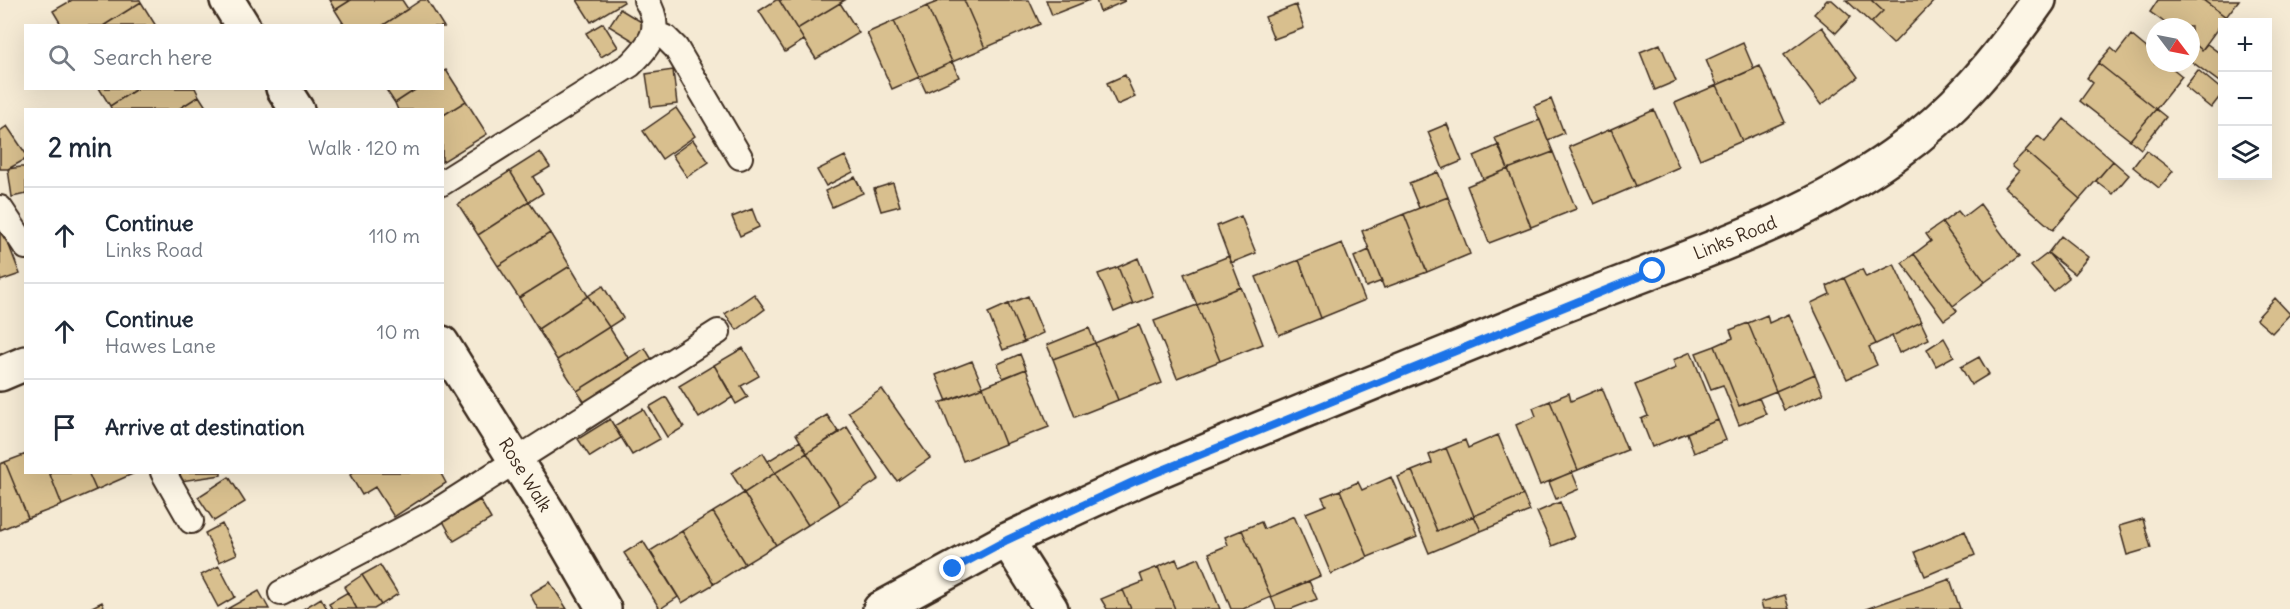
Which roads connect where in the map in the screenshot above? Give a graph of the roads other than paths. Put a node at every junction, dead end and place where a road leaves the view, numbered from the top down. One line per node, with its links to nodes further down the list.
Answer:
1 (227, 0): 4 (street)
2 (646, 0): 5 (lane)
3 (2040, 0): 19 (street, Links Road)
4 (242, 24)
5 (654, 33): 8 (lane); 9 (lane)
6 (284, 90): 7 (street)
7 (296, 108)
8 (740, 157)
9 (444, 182)
10 (0, 208): 11 (lane)
11 (24, 244)
12 (718, 332): 16 (lane)
13 (444, 346): 16 (street, Rose Walk)
14 (24, 364): 15 (street)
15 (0, 374)
16 (516, 460): 20 (lane); 21 (street, Rose Walk)
17 (164, 474): 18 (lane)
18 (191, 521)
19 (1007, 540): 22 (street, Links Road); 23 (street)
20 (281, 593)
21 (604, 609)
22 (880, 609)
23 (1051, 609)

